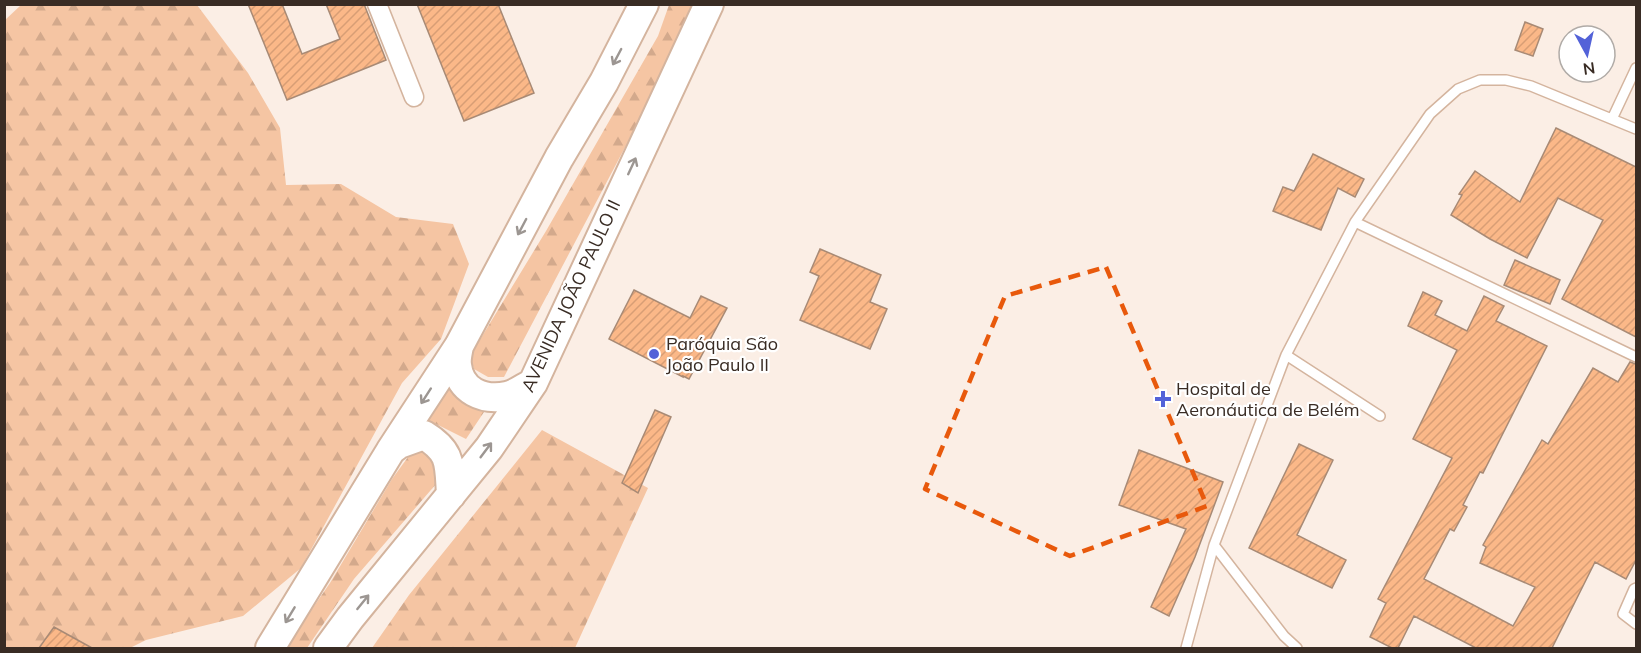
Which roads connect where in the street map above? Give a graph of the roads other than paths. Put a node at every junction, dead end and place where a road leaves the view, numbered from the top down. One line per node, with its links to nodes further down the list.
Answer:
1 (377, 4): 5 (street)
2 (644, 4): 9 (main road, one-way to 9)
3 (709, 4): 12 (main road, AVENIDA JOÃO PAULO II, one-way to 3)
4 (1636, 68): 6 (lane)
5 (414, 97)
6 (1612, 119): 7 (lane); 8 (lane)
7 (1636, 129)
8 (1355, 222): 10 (lane); 11 (lane)
9 (459, 346): 12 (main road); 14 (main road, one-way to 14)
10 (1286, 354): 13 (lane); 16 (lane)
11 (1636, 357)
12 (533, 382): 15 (main road, AVENIDA JOÃO PAULO II, one-way to 12)
13 (1380, 416)
14 (391, 450): 15 (main road); 19 (main road, one-way to 19)
15 (451, 495): 20 (main road, AVENIDA JOÃO PAULO II, one-way to 15)
16 (1214, 545): 21 (lane); 22 (lane)
17 (1636, 588): 18 (lane)
18 (1636, 624)
19 (270, 648)
20 (328, 648)
21 (1186, 648)
22 (1297, 648)

